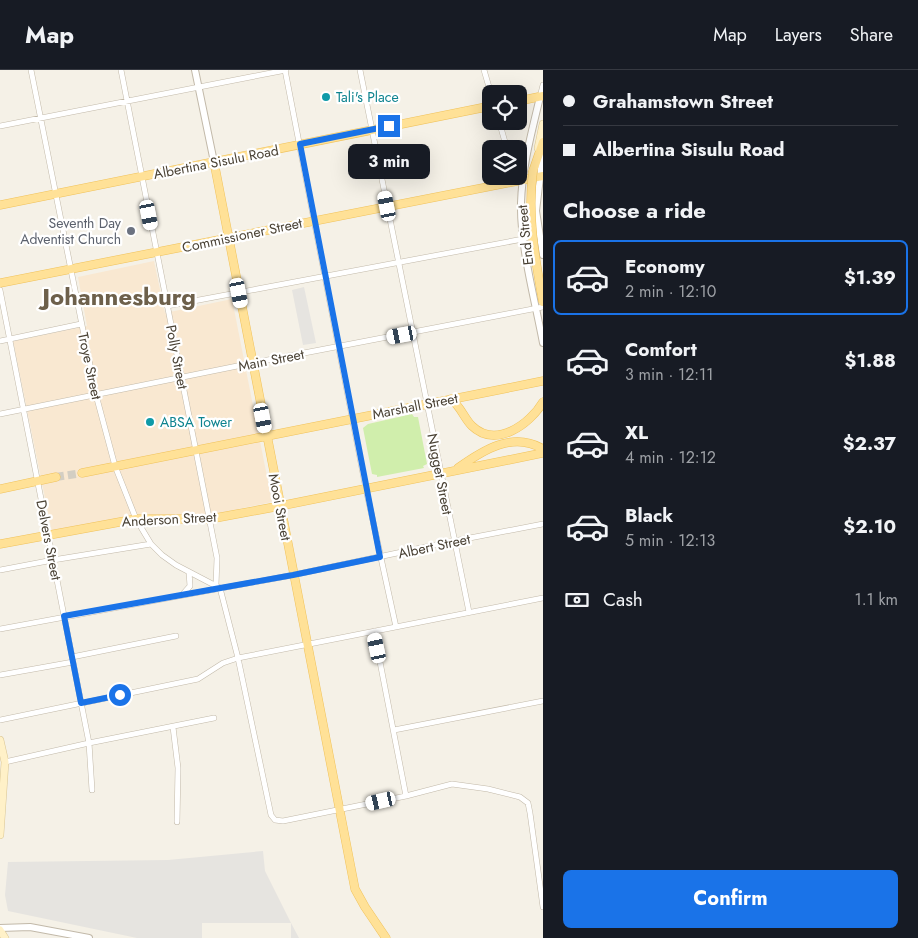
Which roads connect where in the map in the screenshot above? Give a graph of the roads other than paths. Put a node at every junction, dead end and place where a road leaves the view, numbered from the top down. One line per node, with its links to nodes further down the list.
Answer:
1 (31, 70): 14 (street, Troye Street)
2 (121, 70): 12 (street, Polly Street)
3 (195, 70): 9 (street, Mooi Street)
4 (285, 70): 9 (street); 19 (street)
5 (360, 70): 17 (street, Nugget Street)
6 (484, 70): 8 (street)
7 (543, 84): 10 (street)
8 (488, 85)
9 (199, 87): 12 (street); 22 (street, Mooi Street)
10 (542, 97): 11 (main road); 21 (street, End Street)
11 (527, 100)
12 (127, 102): 14 (street); 24 (street, Polly Street)
13 (482, 108): 17 (main road, Albertina Sisulu Road)
14 (40, 118): 16 (street); 29 (street, Troye Street)
15 (543, 124): 23 (main road)
16 (0, 126)
17 (372, 129): 19 (main road, Albertina Sisulu Road); 31 (street, Nugget Street)
18 (543, 142): 23 (main road)
19 (300, 144): 22 (main road, Albertina Sisulu Road); 32 (street)
20 (543, 152): 25 (street, End Street)
21 (527, 159)
22 (214, 162): 24 (main road, Albertina Sisulu Road); 34 (main road, Mooi Street)
23 (533, 171): 44 (main road, bridge)
24 (142, 177): 29 (main road, Albertina Sisulu Road); 36 (street, Polly Street)
25 (541, 177): 26 (main road, Commissioner Street); 33 (street, End Street)
26 (527, 179)
27 (496, 185): 31 (main road, Commissioner Street)
28 (522, 185): 35 (street, End Street)
29 (56, 194): 30 (main road, Albertina Sisulu Road); 39 (street, Troye Street)
30 (0, 205)
31 (387, 206): 32 (main road, Commissioner Street); 38 (street, Nugget Street)
32 (315, 220): 34 (main road, Commissioner Street); 40 (street)
33 (540, 234): 35 (street); 37 (street, End Street)
34 (228, 237): 36 (main road, Commissioner Street); 43 (main road, Mooi Street)
35 (523, 239): 38 (street); 46 (street, End Street)
36 (157, 253): 39 (main road, Commissioner Street); 45 (street, Polly Street)
37 (543, 255)
38 (398, 262): 40 (street); 48 (street, Nugget Street)
39 (71, 270): 41 (main road, Commissioner Street); 47 (street, Troye Street)
40 (326, 276): 43 (street); 52 (street)
41 (0, 283)
42 (0, 290): 49 (street, Delvers Street)
43 (239, 293): 45 (street); 53 (main road, Mooi Street)
44 (543, 302)
45 (168, 306): 54 (street, Polly Street)
46 (540, 307): 48 (street, Main Street); 51 (street, End Street)
47 (81, 324): 49 (street); 56 (street, Troye Street)
48 (412, 333): 52 (street, Main Street); 59 (street, Nugget Street)
49 (9, 339): 50 (street); 60 (street, Delvers Street)
50 (0, 340)
51 (543, 343)
52 (340, 347): 53 (street, Main Street); 62 (street)
53 (252, 363): 54 (street, Main Street); 63 (main road, Mooi Street)
54 (182, 378): 56 (street, Main Street); 64 (street, Polly Street)
55 (543, 381): 57 (main road, Marshall Street)
56 (96, 395): 60 (street, Main Street); 66 (street, Troye Street)
57 (451, 399): 58 (main road); 59 (main road, Marshall Street)
58 (543, 402)
59 (427, 403): 62 (main road, Marshall Street); 69 (street, Nugget Street)
60 (23, 410): 61 (street, Main Street); 71 (street, Delvers Street)
61 (0, 414)
62 (352, 418): 63 (main road, Marshall Street); 73 (street)
63 (267, 437): 64 (main road, Marshall Street); 74 (main road, Mooi Street)
64 (196, 451): 66 (main road, Marshall Street); 76 (street, Polly Street)
65 (543, 451): 67 (main road, Anderson Street); 67 (main road)
66 (115, 466): 68 (main road, Marshall Street); 75 (street, Troye Street)
67 (454, 470): 69 (main road, Anderson Street)
68 (82, 473)
69 (441, 473): 73 (main road, Anderson Street); 79 (street, Nugget Street)
70 (56, 477): 71 (main road)
71 (37, 480): 72 (main road); 78 (street, Delvers Street)
72 (0, 488)
73 (366, 489): 74 (main road, Anderson Street); 82 (street)
74 (280, 506): 76 (main road, Anderson Street); 86 (main road, Mooi Street)
75 (136, 519): 76 (main road, Anderson Street); 78 (main road, Anderson Street); 81 (street, Troye Street)
76 (210, 519): 87 (street, Polly Street)
77 (543, 524): 79 (street, Albert Street)
78 (48, 534): 80 (main road, Anderson Street); 83 (street, Delvers Street)
79 (454, 541): 82 (street, Albert Street); 90 (street, Nugget Street)
80 (0, 544)
81 (151, 544): 83 (street); 85 (street, Troye Street)
82 (380, 557): 86 (street, Albert Street); 92 (street)
83 (53, 560): 84 (street); 91 (street, Delvers Street)
84 (0, 570)
85 (189, 572): 87 (street, Troye Street); 88 (street)
86 (293, 575): 87 (street, Albert Street); 96 (main road, Mooi Street)
87 (218, 587): 88 (street, Albert Street); 97 (street, Polly Street)
88 (183, 595): 91 (street, Albert Street)
89 (543, 598): 90 (street)
90 (469, 612): 92 (street)
91 (64, 616): 93 (street, Albert Street); 98 (street, Delvers Street)
92 (396, 627): 94 (street)
93 (0, 628)
94 (374, 632): 96 (street); 105 (street)
95 (176, 636): 98 (street)
96 (308, 644): 97 (street); 111 (main road, Mooi Street)
97 (238, 658): 101 (street); 111 (street, Polly Street)
98 (73, 660): 99 (street); 101 (street, Delvers Street)
99 (0, 675)
100 (543, 701): 105 (street)
101 (81, 703): 103 (street); 107 (street, Delvers Street)
102 (214, 718): 104 (street)
103 (0, 720)
104 (173, 727): 107 (street); 112 (street)
105 (394, 730): 110 (street)
106 (0, 740): 108 (main road)
107 (89, 743): 108 (street); 109 (street, Delvers Street)
108 (5, 762): 113 (main road)
109 (92, 790)
110 (406, 796): 111 (street); 114 (street)
111 (340, 810): 116 (main road, Mooi Street)
112 (177, 822)
113 (0, 835)
114 (543, 908)
115 (0, 929): 117 (main road); 118 (street)
116 (385, 937)
117 (5, 938)
118 (88, 938)

